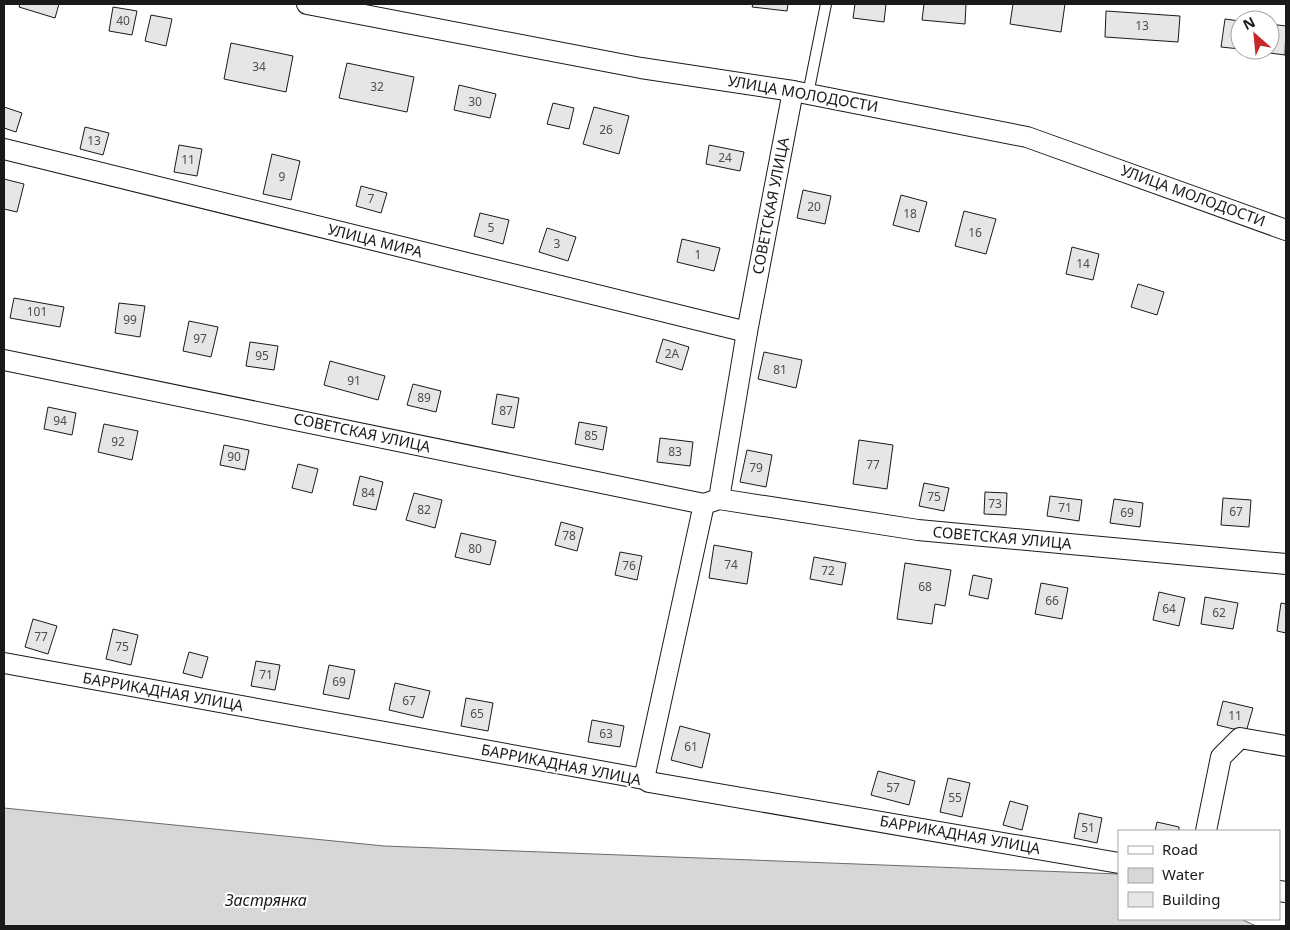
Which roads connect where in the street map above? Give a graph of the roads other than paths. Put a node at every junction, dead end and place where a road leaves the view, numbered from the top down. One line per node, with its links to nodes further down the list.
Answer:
1 (312, 4): 3 (street, УЛИЦА МОЛОДОСТИ)
2 (826, 4): 3 (lane)
3 (801, 92): 5 (street, УЛИЦА МОЛОДОСТИ); 6 (street, СОВЕТСКАЯ УЛИЦА)
4 (4, 149): 6 (street, УЛИЦА МИРА)
5 (1286, 230)
6 (747, 332): 8 (street, СОВЕТСКАЯ УЛИЦА)
7 (4, 360): 8 (street, СОВЕТСКАЯ УЛИЦА)
8 (711, 502): 9 (street, СОВЕТСКАЯ УЛИЦА); 12 (street)
9 (1286, 564)
10 (4, 663): 12 (street, БАРРИКАДНАЯ УЛИЦА)
11 (1286, 746): 13 (street)
12 (644, 779): 14 (street, БАРРИКАДНАЯ УЛИЦА)
13 (1206, 830)
14 (1118, 862)

